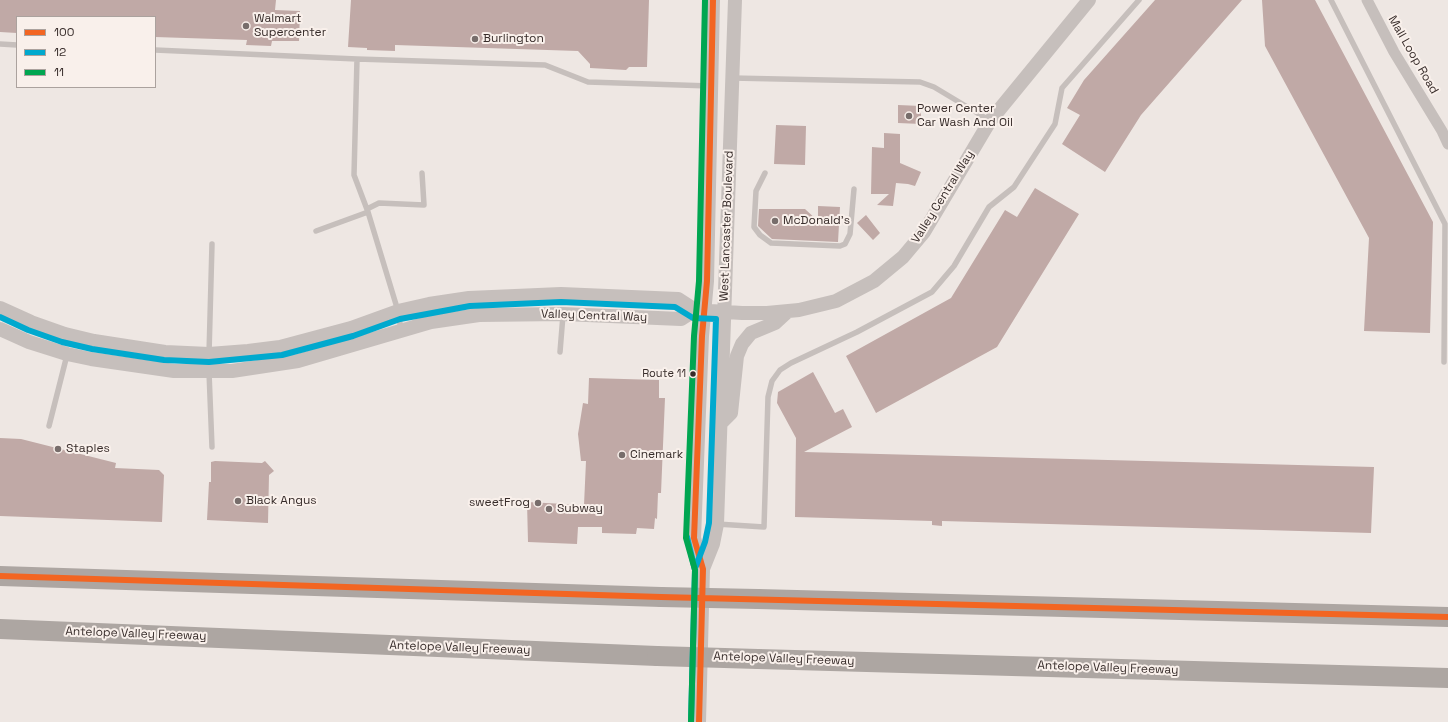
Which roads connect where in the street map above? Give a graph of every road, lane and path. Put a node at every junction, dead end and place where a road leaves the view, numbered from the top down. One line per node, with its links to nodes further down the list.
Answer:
1 (713, 0): 12 (street, West Lancaster Boulevard)
2 (735, 0): 11 (street, West Lancaster Boulevard)
3 (1089, 0): 13 (street, Valley Central Way)
4 (1139, 0): 41 (lane)
5 (1331, 0): 36 (lane)
6 (1367, 0): 14 (street, Mall Loop Road)
7 (0, 44): 8 (lane)
8 (16, 45)
9 (156, 50): 10 (lane)
10 (357, 60): 12 (lane); 18 (lane)
11 (732, 78): 13 (lane); 25 (street, West Lancaster Boulevard)
12 (710, 86): 23 (street, West Lancaster Boulevard)
13 (990, 121): 24 (street, Valley Central Way)
14 (1448, 144)
15 (422, 173): 18 (lane)
16 (765, 173): 17 (lane)
17 (854, 189)
18 (367, 211): 19 (lane); 22 (lane)
19 (316, 231)
20 (212, 244): 34 (lane)
21 (0, 308): 30 (street, Valley Central Way)
22 (398, 311): 23 (street, Valley Central Way); 29 (lane); 31 (street, Valley Central Way)
23 (700, 311): 25 (street, Valley Central Way); 26 (street, Valley Central Way); 42 (street, West Lancaster Boulevard)
24 (788, 311): 25 (street, Valley Central Way); 38 (street)
25 (724, 312): 38 (street, West Lancaster Boulevard)
26 (563, 314): 29 (street, Valley Central Way); 32 (lane)
27 (0, 316): 30 (street)
28 (0, 330): 33 (street, Valley Central Way)
29 (401, 330): 37 (street, Valley Central Way)
30 (65, 334): 34 (street, Valley Central Way)
31 (303, 342): 34 (street, Valley Central Way); 37 (street)
32 (560, 352)
33 (67, 354): 35 (street, Valley Central Way); 39 (lane)
34 (209, 354): 35 (street)
35 (109, 362): 37 (street, Valley Central Way)
36 (1444, 362)
37 (209, 372): 40 (lane)
38 (720, 424): 41 (street, West Lancaster Boulevard)
39 (49, 426)
40 (212, 447)
41 (717, 524): 42 (street, West Lancaster Boulevard)
42 (703, 569): 47 (street, West Lancaster Boulevard)
43 (0, 576): 44 (highway, bridge)
44 (1448, 617)
45 (0, 629): 46 (highway, Antelope Valley Freeway, bridge)
46 (1448, 678)
47 (699, 722)

